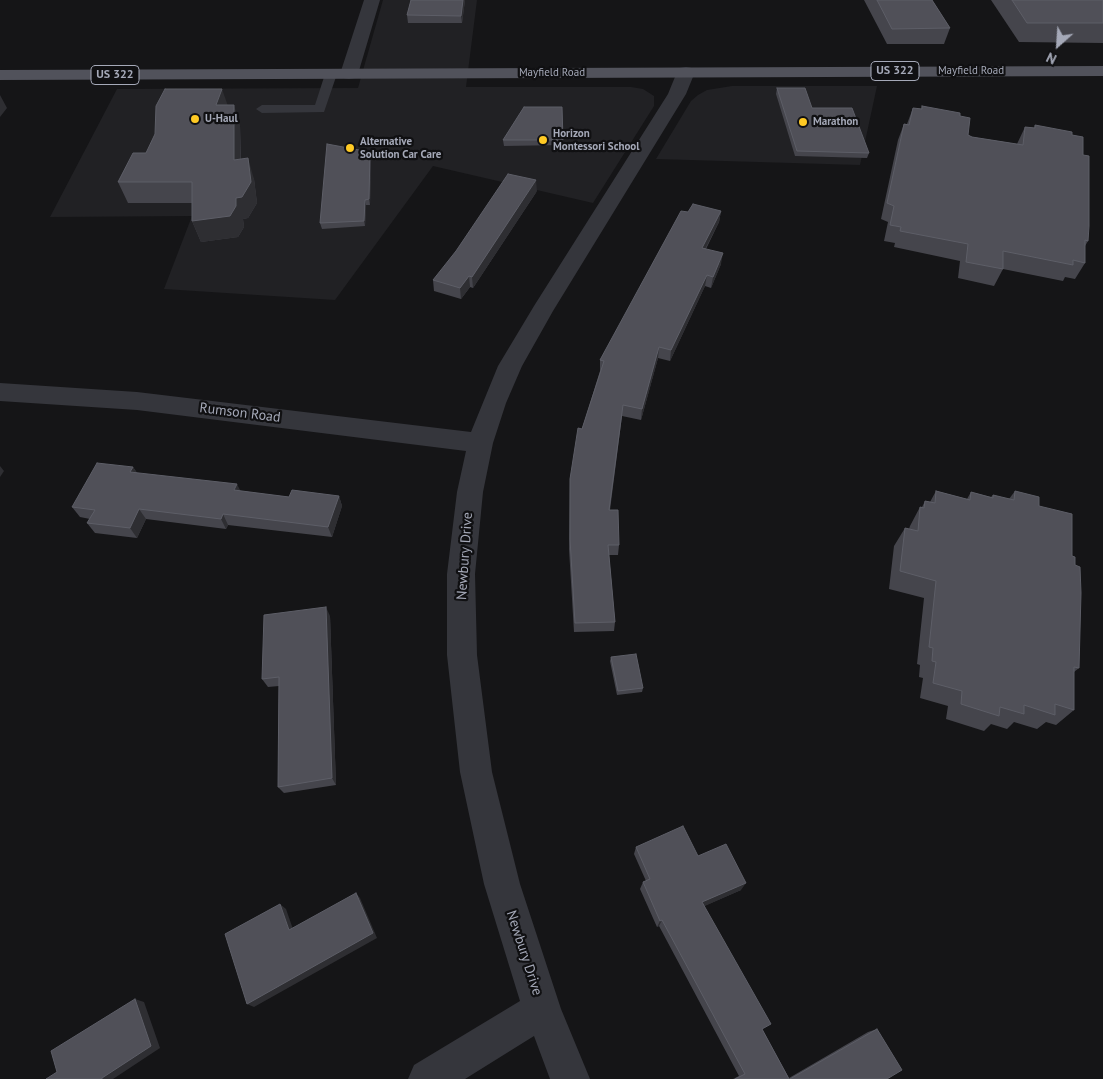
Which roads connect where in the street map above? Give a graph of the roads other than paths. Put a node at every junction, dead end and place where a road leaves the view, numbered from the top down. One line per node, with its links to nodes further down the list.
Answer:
1 (372, 0): 5 (street)
2 (1103, 71): 3 (main road, Mayfield Road / US 322)
3 (686, 72): 5 (main road, Mayfield Road / US 322); 9 (street, Newbury Drive)
4 (330, 74): 5 (main road, Mayfield Road / US 322); 6 (main road, Mayfield Road / US 322); 7 (lane)
5 (348, 74)
6 (0, 75)
7 (262, 109)
8 (0, 392): 9 (street, Rumson Road)
9 (480, 443): 10 (street, Newbury Drive)
10 (542, 1009): 11 (street); 12 (street, Newbury Drive)
11 (428, 1079)
12 (570, 1079)

